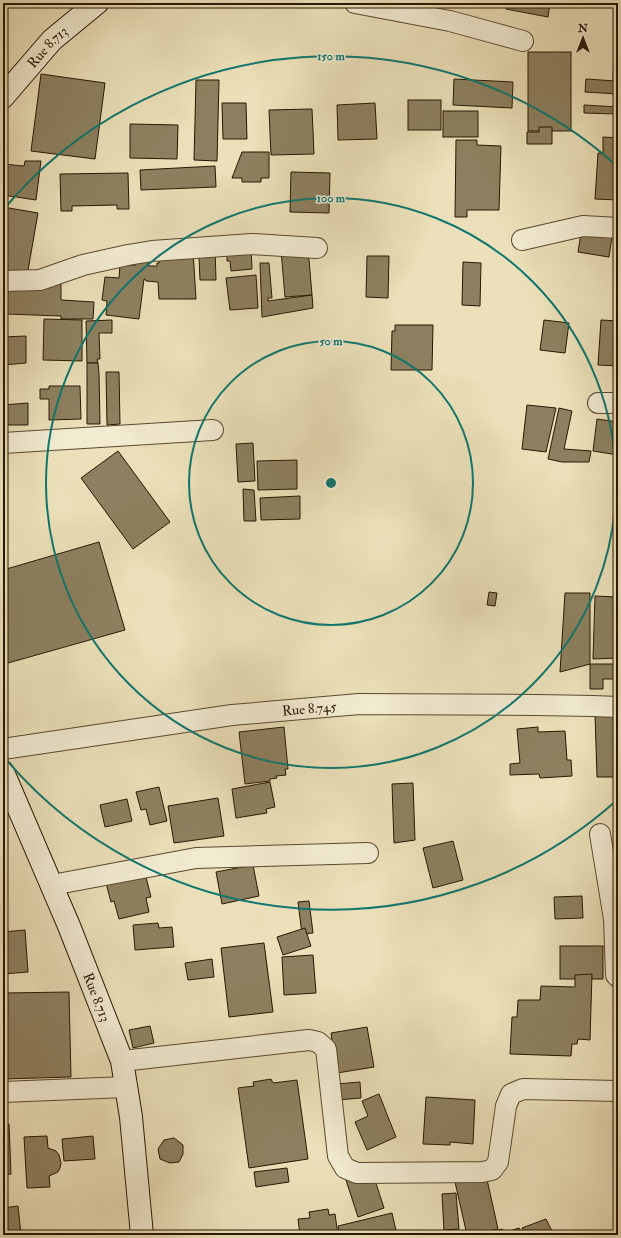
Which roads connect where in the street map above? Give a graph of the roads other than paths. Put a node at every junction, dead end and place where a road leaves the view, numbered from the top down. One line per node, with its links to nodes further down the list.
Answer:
1 (97, 3): 4 (main road, Rue 8.713)
2 (355, 3): 3 (street)
3 (523, 41)
4 (3, 97)
5 (618, 228): 6 (street)
6 (522, 240)
7 (317, 248): 8 (street)
8 (3, 281)
9 (618, 402): 10 (street)
10 (598, 403)
11 (214, 430): 12 (street)
12 (3, 443)
13 (618, 707): 14 (street, Rue 8.745)
14 (3, 749)
15 (3, 772): 18 (main road, Rue 8.713)
16 (600, 834): 19 (street)
17 (368, 853): 18 (street)
18 (52, 885): 20 (main road, Rue 8.713)
19 (618, 977)
20 (122, 1061): 21 (main road, Rue 8.713); 22 (street)
21 (126, 1087): 23 (street); 24 (main road, Rue 8.713)
22 (618, 1091)
23 (3, 1092)
24 (142, 1235)

